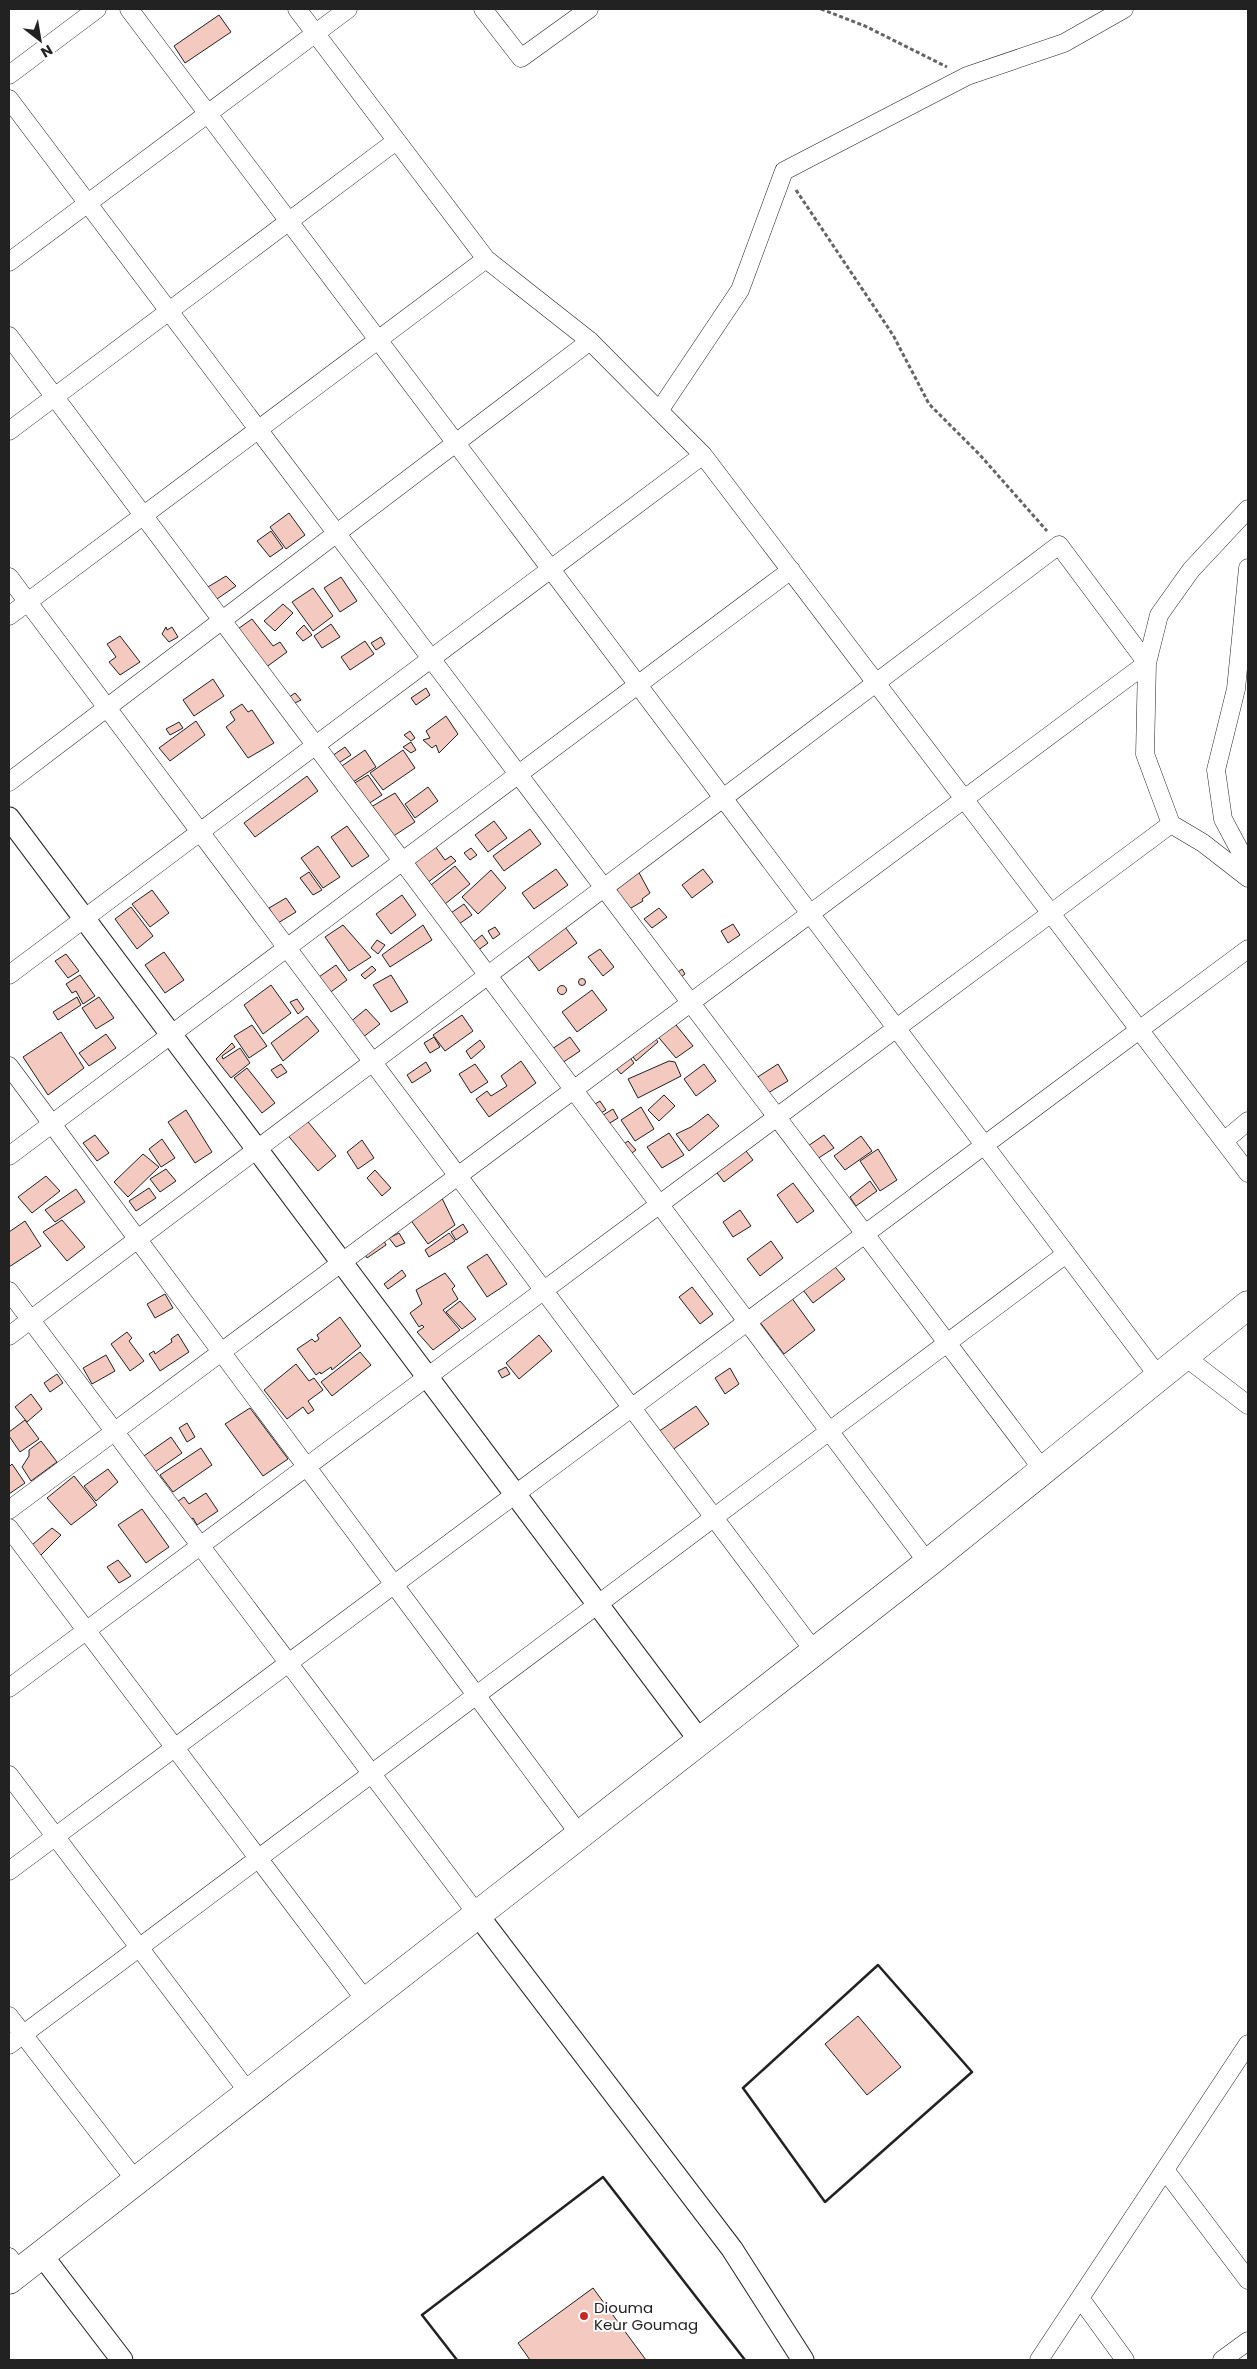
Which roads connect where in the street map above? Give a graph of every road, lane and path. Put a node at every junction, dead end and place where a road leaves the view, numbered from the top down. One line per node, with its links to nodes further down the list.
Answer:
1 (97, 9): 10 (street)
2 (129, 9): 13 (street)
3 (297, 9): 9 (street)
4 (348, 9): 9 (street)
5 (484, 9): 6 (street)
6 (589, 9)
7 (821, 9): 11 (path)
8 (1124, 9): 11 (street)
9 (315, 33): 13 (street); 14 (street)
10 (9, 75)
11 (967, 76): 15 (street)
12 (9, 99): 16 (street)
13 (208, 113): 16 (street); 17 (street)
14 (396, 140): 17 (street); 18 (street)
15 (784, 171): 25 (street); 33 (path)
16 (87, 204): 19 (street); 20 (street)
17 (289, 221): 20 (street); 22 (street)
18 (486, 259): 22 (street); 23 (street)
19 (9, 262)
20 (168, 311): 24 (street); 26 (street)
21 (9, 336): 24 (street)
22 (378, 340): 26 (street); 28 (street)
23 (590, 341): 25 (street); 28 (street)
24 (54, 397): 27 (street); 31 (street)
25 (659, 410): 29 (street)
26 (258, 430): 31 (street); 32 (street)
27 (9, 431)
28 (456, 443): 32 (street); 34 (street)
29 (703, 455): 34 (street); 36 (street)
30 (1248, 510): 42 (street)
31 (143, 516): 38 (street); 40 (street)
32 (336, 534): 40 (street); 41 (street)
33 (1059, 545): 42 (street); 43 (street)
34 (550, 568): 41 (street); 44 (street)
35 (1248, 568): 55 (street)
36 (791, 570): 43 (street); 44 (street)
37 (9, 577): 38 (street)
38 (28, 602): 39 (street); 45 (street)
39 (9, 616)
40 (222, 620): 45 (street); 46 (street)
41 (430, 658): 46 (street); 47 (street)
42 (1147, 663): 50 (street); 52 (street)
43 (876, 683): 49 (street); 50 (street)
44 (638, 684): 47 (street); 49 (street)
45 (107, 708): 48 (street); 53 (street)
46 (315, 745): 53 (street); 54 (street)
47 (518, 774): 54 (street); 57 (street)
48 (9, 782)
49 (723, 798): 57 (street); 59 (street)
50 (964, 799): 58 (street); 59 (street)
51 (9, 818): 60 (street)
52 (1171, 824): 56 (street); 58 (street)
53 (199, 832): 60 (street); 61 (street)
54 (402, 861): 61 (street); 64 (street)
55 (1248, 866)
56 (1248, 878)
57 (603, 888): 64 (street); 65 (street)
58 (1051, 913): 66 (street); 67 (street)
59 (810, 914): 65 (street); 66 (street)
60 (84, 918): 63 (street); 68 (street)
61 (286, 948): 68 (street); 69 (street)
62 (1248, 949): 67 (street)
63 (9, 975)
64 (487, 976): 69 (street); 71 (street)
65 (690, 1003): 71 (street); 72 (street)
66 (896, 1028): 72 (street); 76 (street)
67 (1139, 1030): 75 (street); 76 (street)
68 (171, 1034): 74 (street); 77 (street)
69 (372, 1062): 77 (street); 80 (street)
70 (9, 1066): 74 (street)
71 (573, 1090): 80 (street); 81 (street)
72 (776, 1118): 81 (street); 82 (street)
73 (1248, 1121): 75 (street)
74 (52, 1124): 78 (street); 83 (street)
75 (1224, 1141): 79 (street)
76 (984, 1145): 82 (street); 84 (street)
77 (257, 1149): 83 (street); 85 (street)
78 (9, 1156)
79 (1248, 1173)
80 (458, 1177): 85 (street); 87 (street)
81 (659, 1205): 87 (street); 90 (street)
82 (864, 1234): 90 (street); 92 (street)
83 (138, 1239): 89 (street); 93 (street)
84 (1066, 1254): 92 (street); 96 (street)
85 (342, 1263): 93 (street); 95 (street)
86 (9, 1291): 89 (street)
87 (543, 1291): 95 (street); 98 (street)
88 (1248, 1305): 94 (main road)
89 (30, 1320): 91 (street); 100 (street)
90 (747, 1322): 98 (street); 99 (street)
91 (9, 1336)
92 (946, 1343): 99 (street); 102 (street)
93 (222, 1352): 100 (street); 101 (street)
94 (1184, 1356): 96 (main road); 97 (street)
95 (428, 1376): 101 (street); 103 (street)
96 (1159, 1377): 102 (main road)
97 (1248, 1405)
98 (631, 1408): 103 (street); 105 (street)
99 (829, 1431): 105 (street); 108 (street)
100 (115, 1432): 104 (street); 107 (street)
101 (307, 1466): 107 (street); 109 (street)
102 (1043, 1470): 108 (main road)
103 (516, 1494): 109 (street); 110 (street)
104 (9, 1510)
105 (713, 1518): 110 (street); 112 (street)
106 (9, 1528): 111 (street)
107 (200, 1546): 111 (street); 113 (street)
108 (928, 1563): 112 (main road)
109 (395, 1584): 113 (street); 115 (street)
110 (598, 1604): 115 (street); 116 (street)
111 (86, 1630): 114 (street); 117 (street)
112 (814, 1651): 116 (main road)
113 (288, 1663): 117 (street); 118 (street)
114 (9, 1688)
115 (477, 1695): 118 (street); 120 (street)
116 (700, 1741): 120 (main road)
117 (174, 1748): 121 (street); 122 (street)
118 (371, 1774): 122 (street); 124 (street)
119 (9, 1775): 121 (street)
120 (580, 1835): 124 (main road)
121 (55, 1837): 123 (street); 125 (street)
122 (257, 1858): 125 (street); 126 (street)
123 (9, 1871)
124 (477, 1914): 126 (main road); 139 (street)
125 (139, 1948): 128 (street); 130 (street)
126 (366, 2001): 130 (main road)
127 (9, 2016): 128 (street)
128 (16, 2040): 132 (street)
129 (1248, 2044): 131 (street)
130 (249, 2093): 132 (main road)
131 (1165, 2170): 135 (street); 136 (street)
132 (136, 2181): 133 (main road)
133 (41, 2254): 134 (main road); 138 (street)
134 (12, 2270)
135 (1248, 2280)
136 (1080, 2298): 140 (street); 141 (street)
137 (1248, 2341): 142 (street)
138 (122, 2360)
139 (803, 2360)
140 (1039, 2360)
141 (1125, 2360)
142 (1222, 2360)

